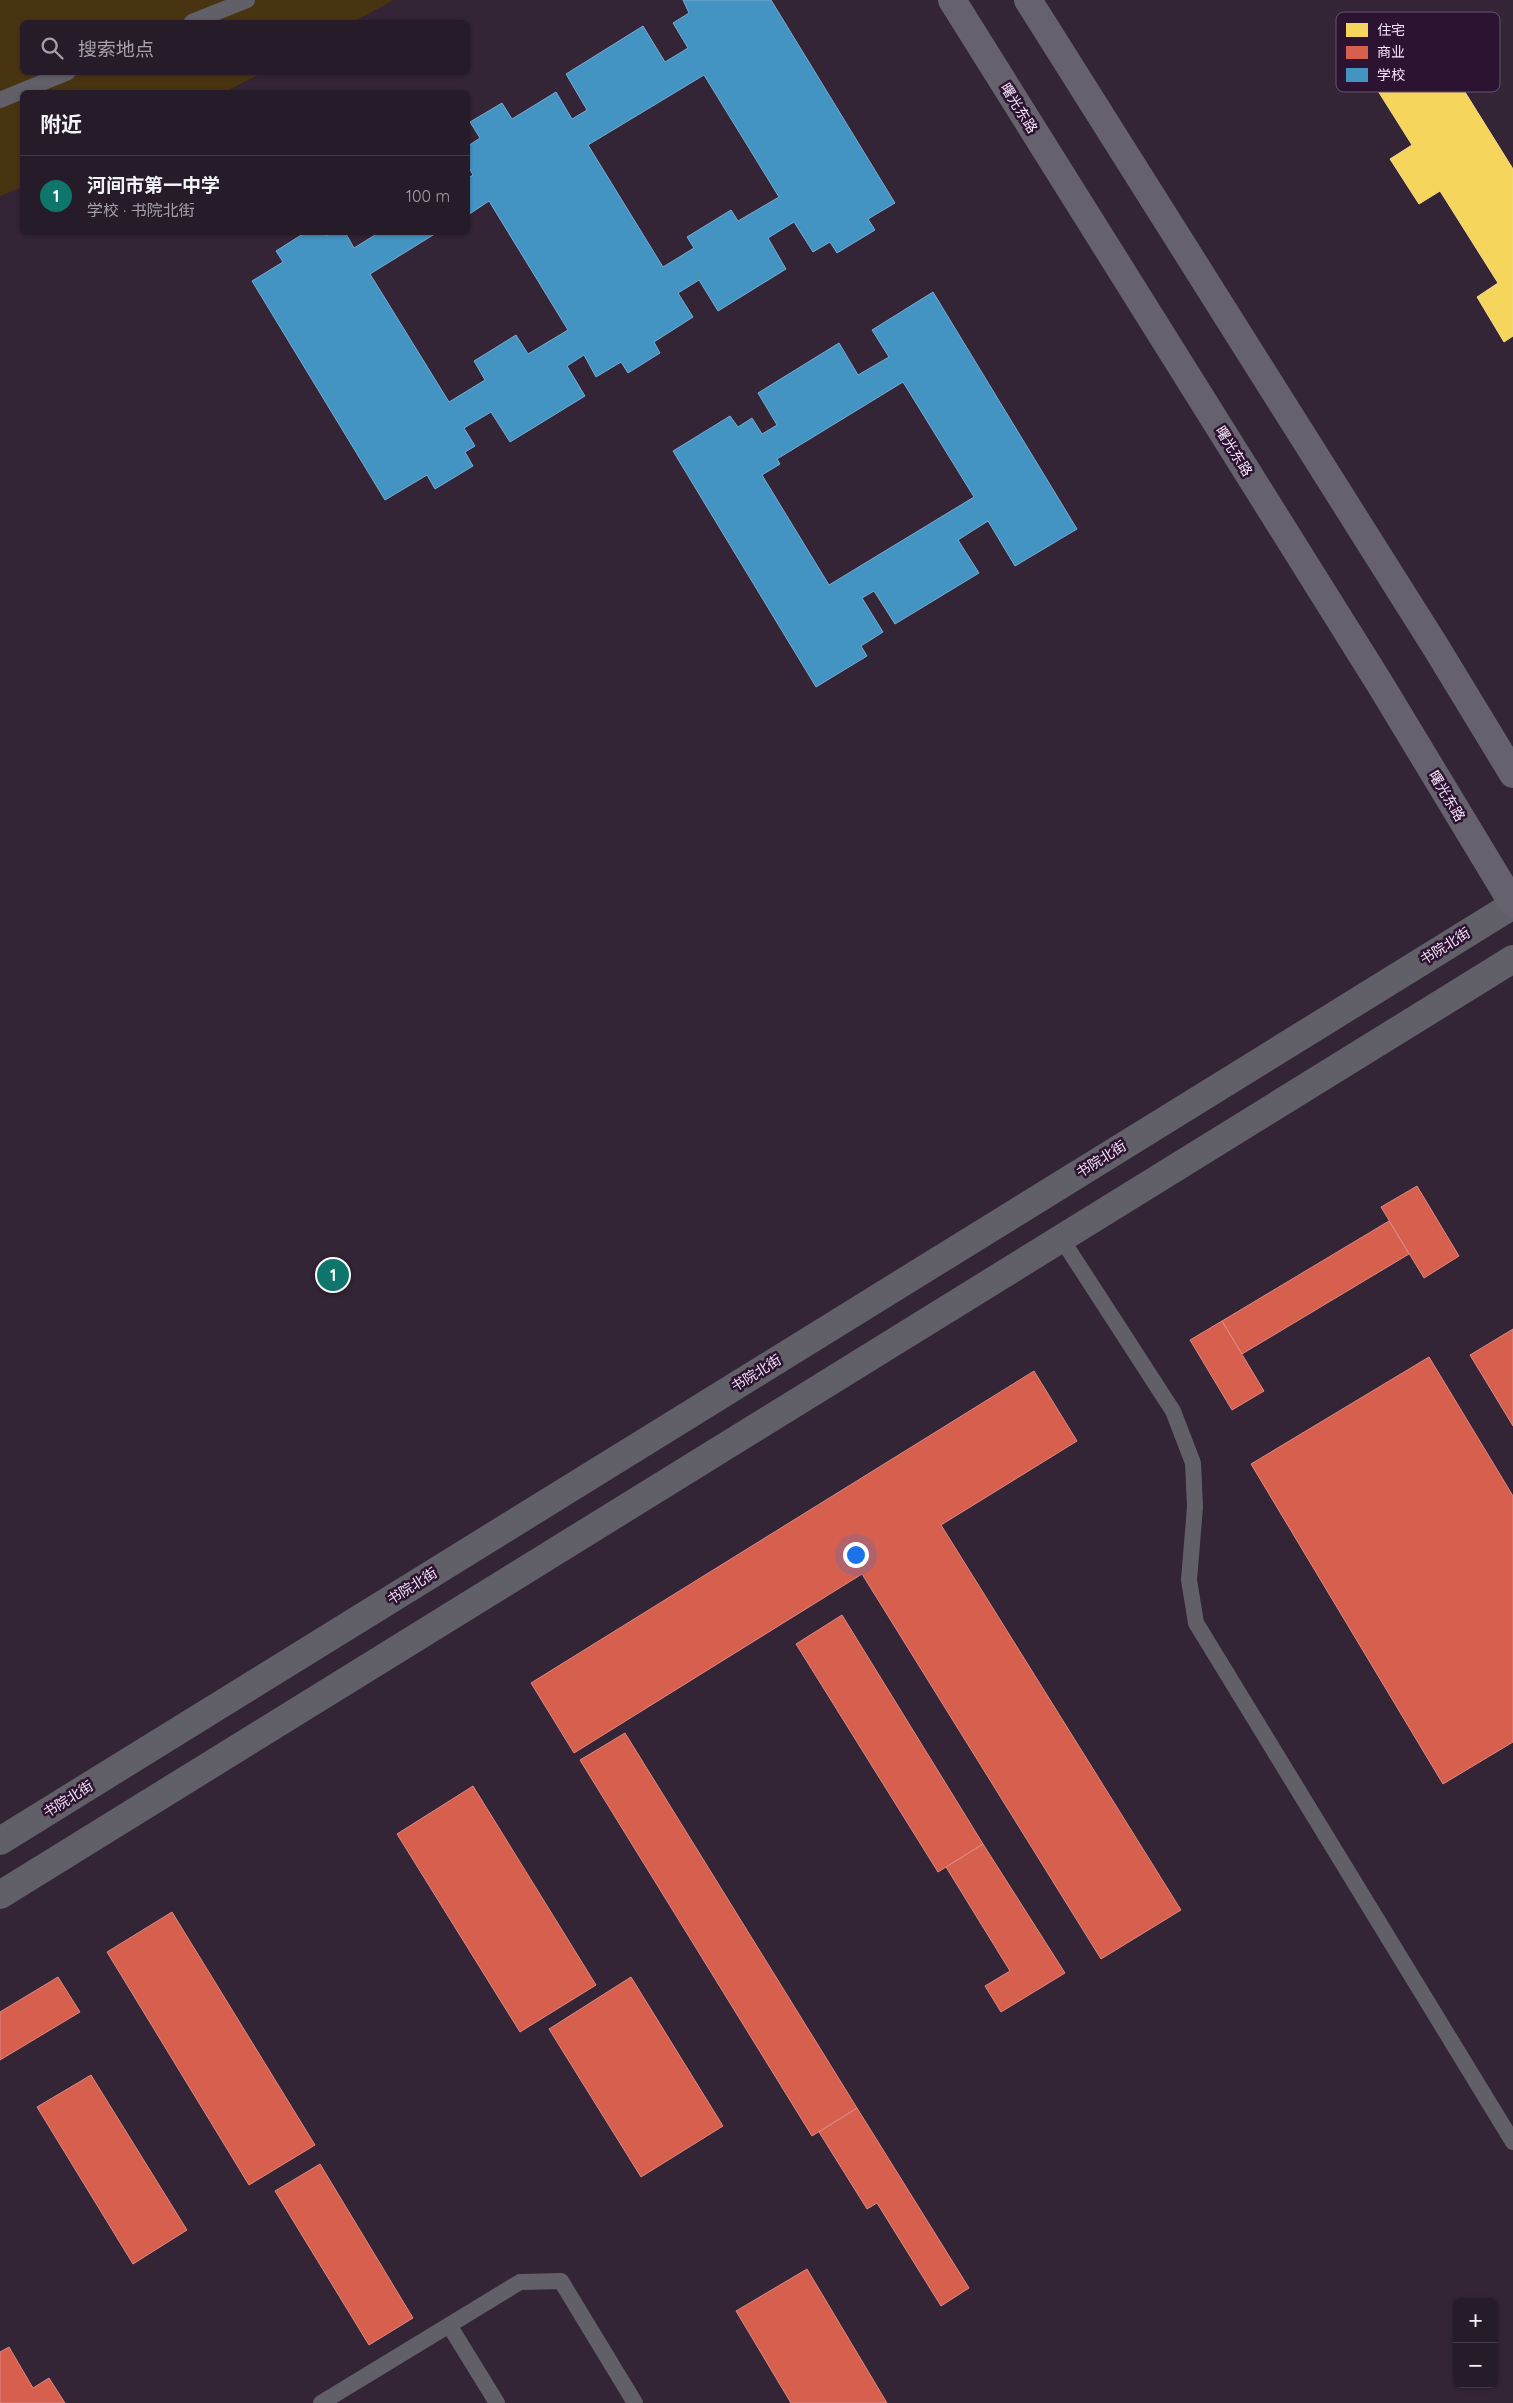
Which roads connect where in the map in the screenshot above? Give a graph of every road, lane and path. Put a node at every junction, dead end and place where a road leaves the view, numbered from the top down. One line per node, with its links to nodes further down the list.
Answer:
1 (247, 0): 4 (lane)
2 (952, 0): 10 (main road, 曙光东路)
3 (1028, 0): 9 (main road)
4 (197, 20)
5 (61, 75): 6 (lane)
6 (24, 90)
7 (20, 92): 8 (lane)
8 (0, 100)
9 (1513, 774)
10 (1513, 904): 13 (street, 书院北街)
11 (1513, 959): 12 (street)
12 (1061, 1238): 14 (street); 15 (lane)
13 (0, 1841)
14 (0, 1895)
15 (1513, 2142)
16 (450, 2325): 17 (lane); 18 (lane); 19 (lane)
17 (322, 2403)
18 (497, 2403)
19 (635, 2403)

